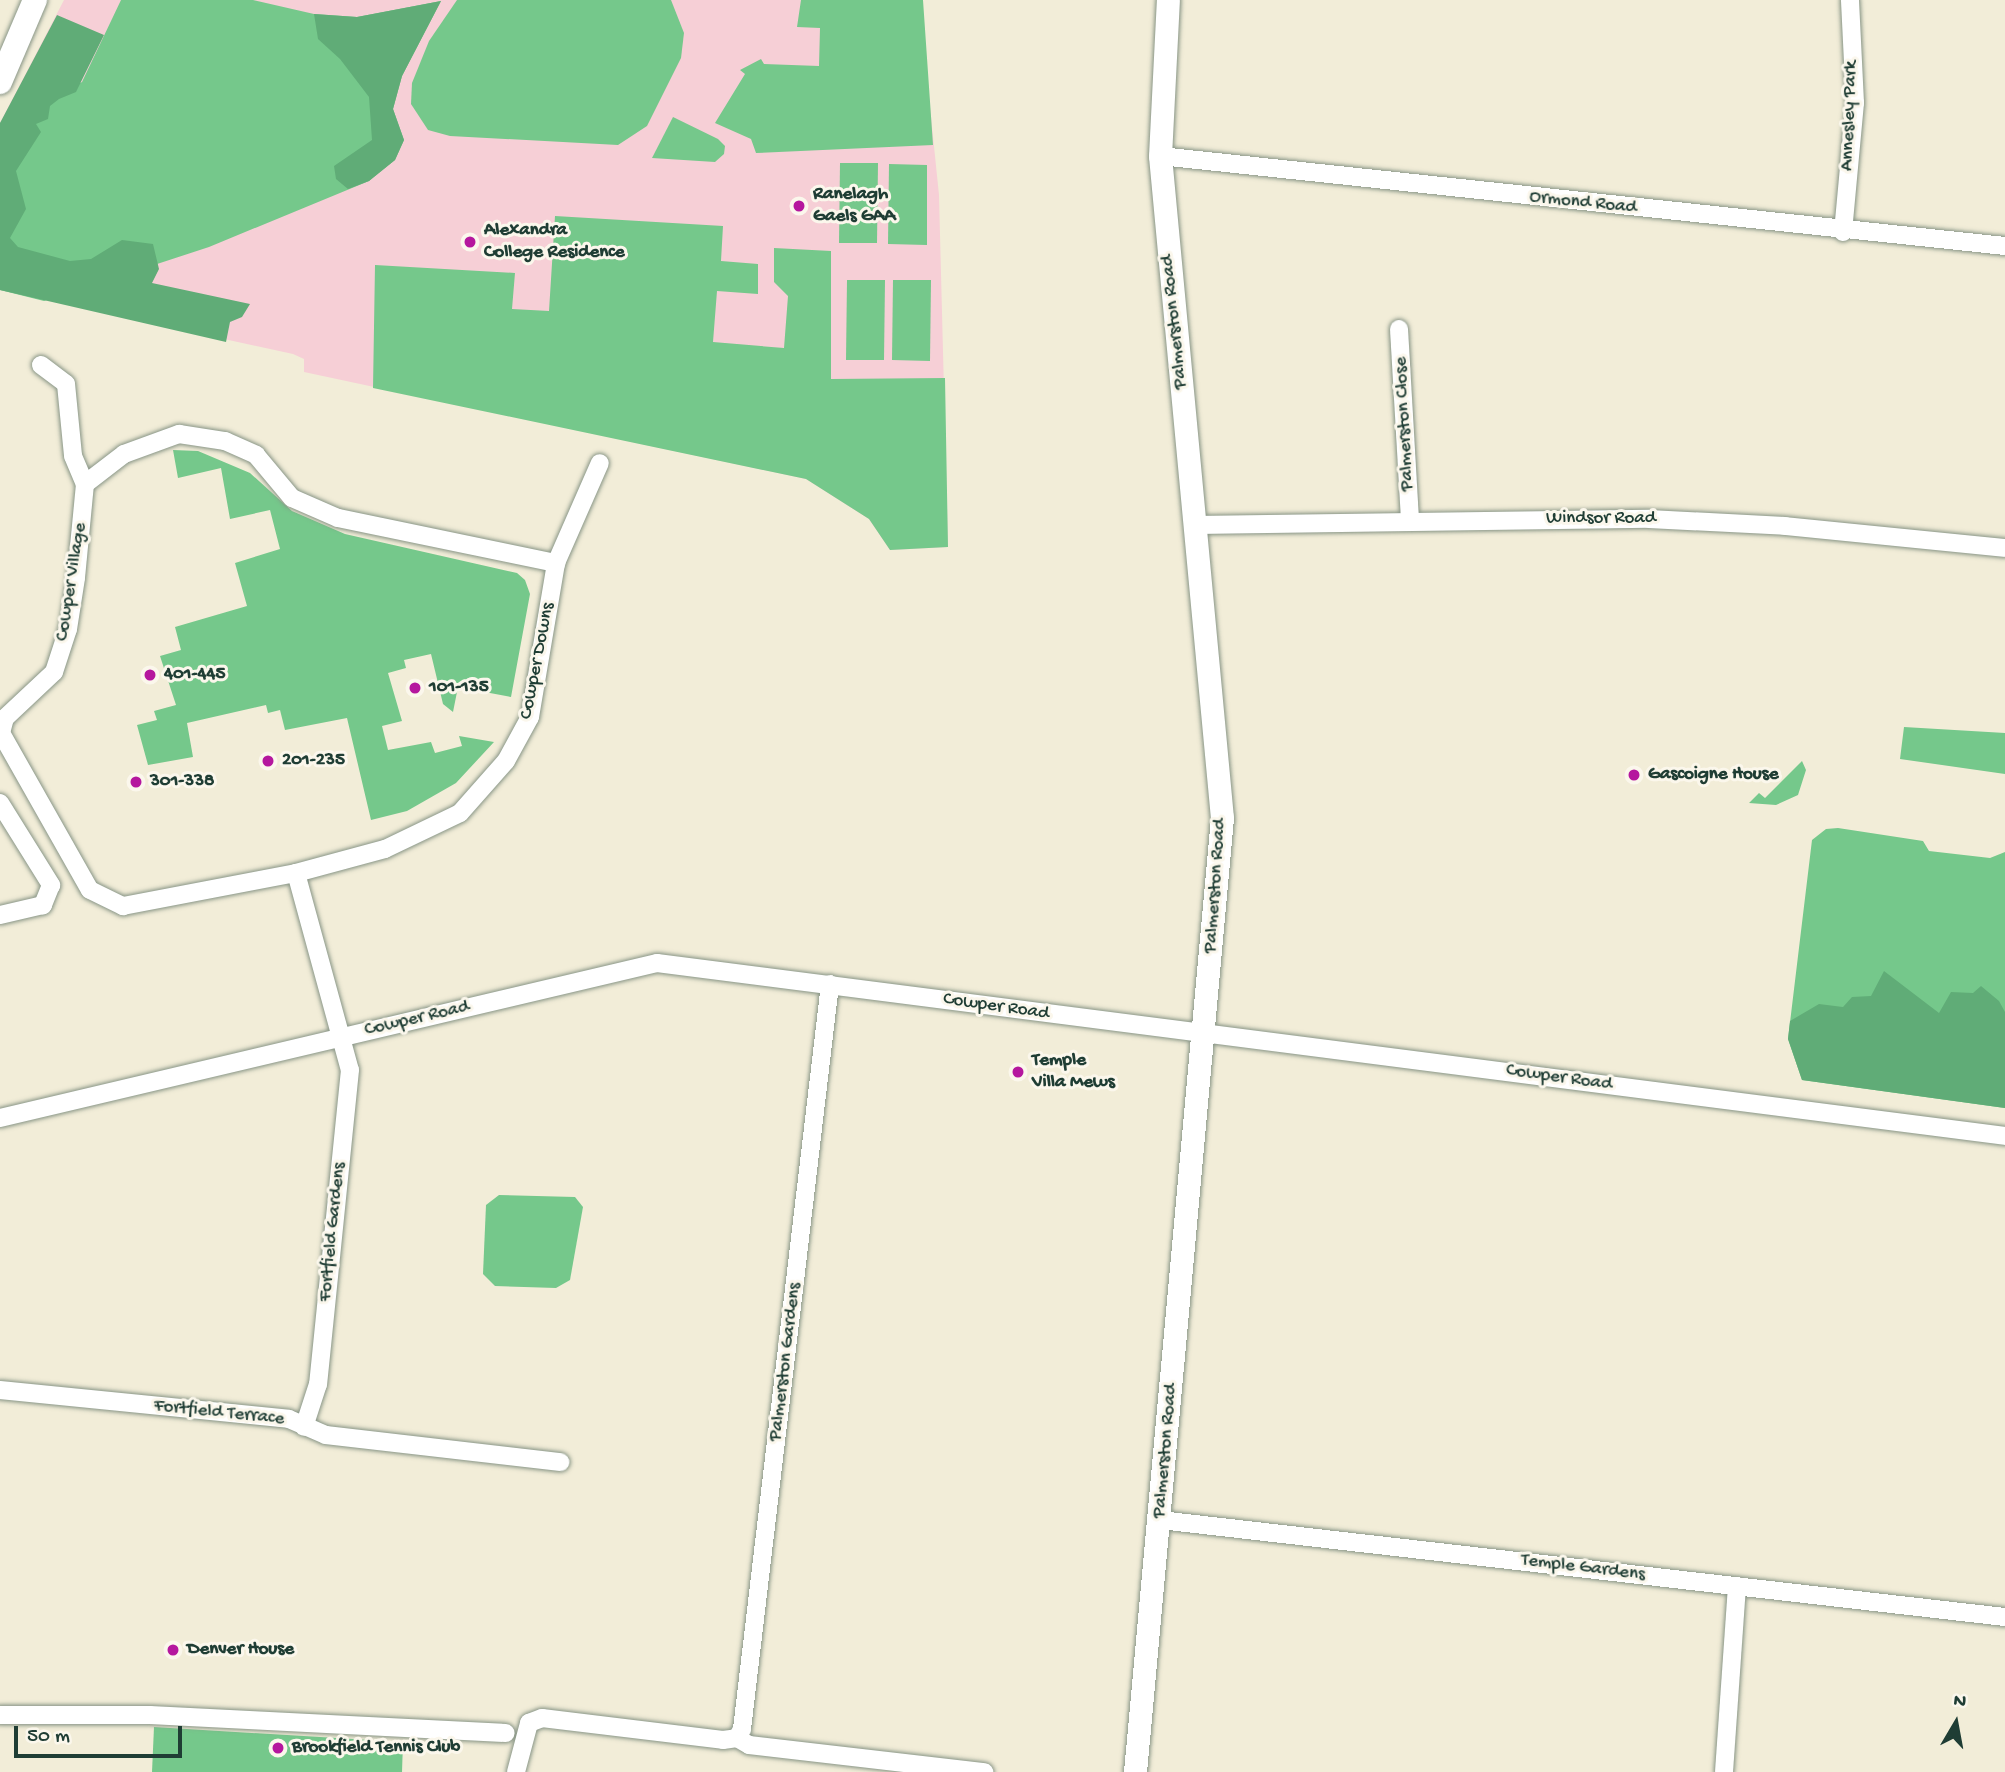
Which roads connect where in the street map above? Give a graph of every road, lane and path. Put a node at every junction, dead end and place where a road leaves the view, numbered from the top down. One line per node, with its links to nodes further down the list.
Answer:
1 (35, 0): 4 (main road)
2 (1168, 0): 5 (street, Palmerston Road)
3 (1850, 0): 6 (street, Annesley Park)
4 (0, 82)
5 (1160, 156): 6 (street, Ormond Road); 13 (street, Palmerston Road)
6 (1843, 232): 7 (street, Ormond Road)
7 (2005, 246)
8 (1399, 329): 12 (street, Palmerston Close)
9 (41, 365): 11 (street, Cowper Village)
10 (600, 463): 15 (street, Cowper Downs)
11 (85, 484): 15 (street); 16 (street, Cowper Village)
12 (1410, 519): 13 (street, Windsor Road); 14 (street, Windsor Road)
13 (1195, 526): 21 (street, Palmerston Road)
14 (2005, 548)
15 (556, 563): 18 (street, Cowper Downs)
16 (17, 704): 18 (street, Cowper Downs)
17 (0, 803): 19 (street)
18 (296, 873): 22 (street)
19 (0, 915)
20 (831, 984): 21 (street, Cowper Road); 22 (street, Cowper Road); 33 (street, Palmerston Gardens)
21 (1205, 1033): 24 (street, Cowper Road); 28 (street, Palmerston Road)
22 (339, 1036): 23 (street, Cowper Road); 26 (street, Fortfield Gardens)
23 (0, 1118)
24 (2005, 1136)
25 (0, 1390): 26 (street, Fortfield Terrace)
26 (304, 1427): 27 (street, Fortfield Terrace)
27 (560, 1462)
28 (1160, 1520): 29 (street, Temple Gardens); 36 (street, Palmerston Road)
29 (1737, 1586): 30 (street, Temple Gardens); 37 (street)
30 (2005, 1617)
31 (0, 1715): 32 (street)
32 (506, 1733)
33 (737, 1738): 34 (street); 35 (street)
34 (516, 1772)
35 (984, 1772)
36 (1135, 1772)
37 (1724, 1772)

